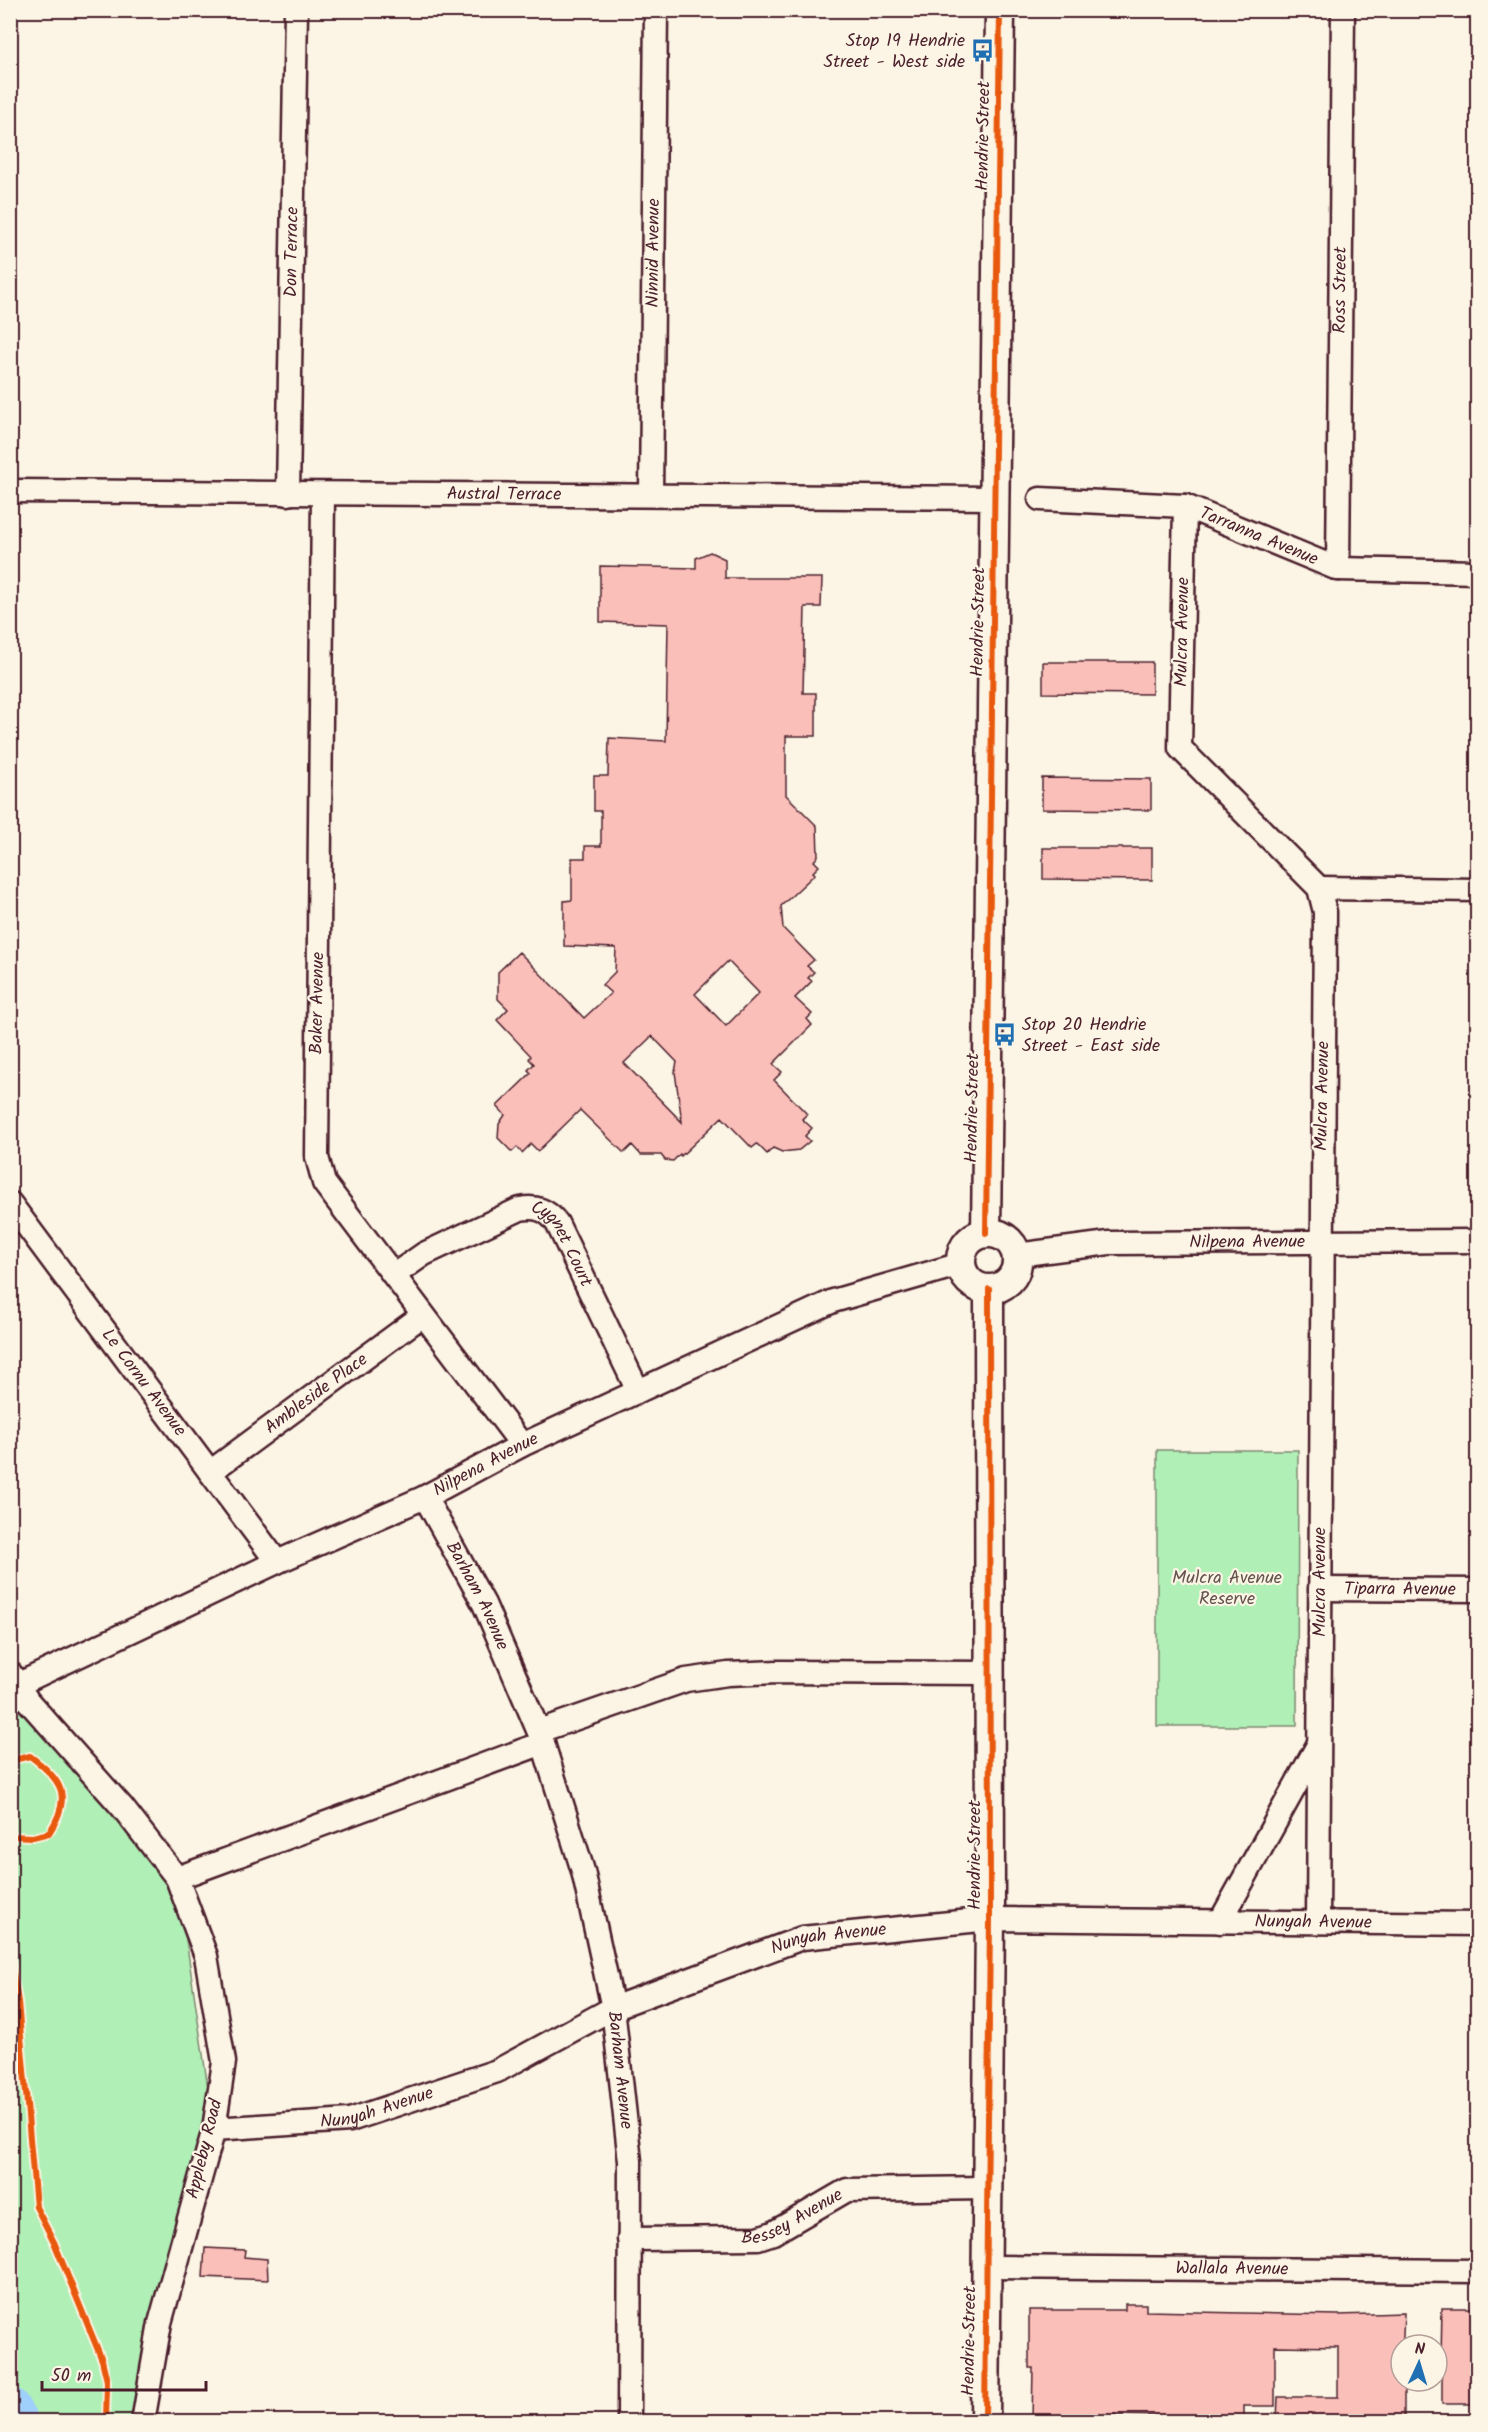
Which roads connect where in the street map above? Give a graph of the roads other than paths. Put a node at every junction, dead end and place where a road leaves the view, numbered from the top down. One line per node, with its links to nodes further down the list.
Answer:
1 (296, 10): 6 (street, Don Terrace)
2 (656, 10): 8 (street, Ninnid Avenue)
3 (1000, 10): 9 (street, Hendrie Street)
4 (1343, 10): 12 (street, Ross Street)
5 (10, 491): 6 (street, Austral Terrace)
6 (288, 494): 7 (street, Austral Terrace)
7 (323, 494): 8 (street, Austral Terrace); 22 (street, Baker Avenue)
8 (651, 495): 9 (street, Austral Terrace)
9 (996, 498): 17 (street, Hendrie Street)
10 (1040, 499): 11 (street, Tarranna Avenue)
11 (1185, 506): 12 (street, Tarranna Avenue); 14 (street, Mulcra Avenue)
12 (1338, 569): 13 (street, Tarranna Avenue)
13 (1478, 572)
14 (1319, 888): 15 (street); 18 (street, Mulcra Avenue)
15 (1478, 890)
16 (10, 1203): 27 (street, Le Cornu Avenue)
17 (986, 1233): 20 (street); 21 (street)
18 (1321, 1240): 19 (street, Nilpena Avenue); 20 (street, Nilpena Avenue); 30 (street, Mulcra Avenue)
19 (1478, 1241)
20 (1017, 1255): 23 (street)
21 (961, 1264): 23 (street); 25 (street, Nilpena Avenue)
22 (394, 1275): 24 (street, Baker Avenue); 25 (street, Cygnet Court)
23 (989, 1289): 32 (street, Hendrie Street)
24 (423, 1315): 26 (street, Baker Avenue); 27 (street, Ambleside Place)
25 (638, 1391): 26 (street, Nilpena Avenue)
26 (522, 1445): 28 (street, Nilpena Avenue)
27 (210, 1472): 29 (street, Le Cornu Avenue)
28 (425, 1497): 29 (street, Nilpena Avenue); 34 (street, Barham Avenue)
29 (277, 1562): 33 (street, Nilpena Avenue)
30 (1320, 1589): 31 (street, Tiparra Avenue); 35 (street, Mulcra Avenue)
31 (1478, 1590)
32 (989, 1673): 34 (street); 37 (street, Hendrie Street)
33 (15, 1679): 36 (street, Appleby Road)
34 (541, 1737): 36 (street); 41 (street, Barham Avenue)
35 (1319, 1744): 38 (street, Mulcra Avenue); 39 (street, Mulcra Avenue)
36 (177, 1878): 42 (street, Appleby Road)
37 (990, 1920): 38 (street, Nunyah Avenue); 41 (street, Nunyah Avenue); 43 (street, Hendrie Street)
38 (1221, 1922): 39 (street, Nunyah Avenue)
39 (1318, 1922): 40 (street, Nunyah Avenue)
40 (1478, 1924)
41 (613, 2007): 42 (street, Nunyah Avenue); 44 (street, Barham Avenue)
42 (214, 2128): 47 (street, Appleby Road)
43 (987, 2188): 44 (street, Bessey Avenue); 45 (street, Hendrie Street)
44 (629, 2239): 48 (street, Barham Avenue)
45 (986, 2267): 46 (street, Wallala Avenue); 49 (street, Hendrie Street)
46 (1478, 2271)
47 (143, 2421)
48 (629, 2421)
49 (985, 2421)

